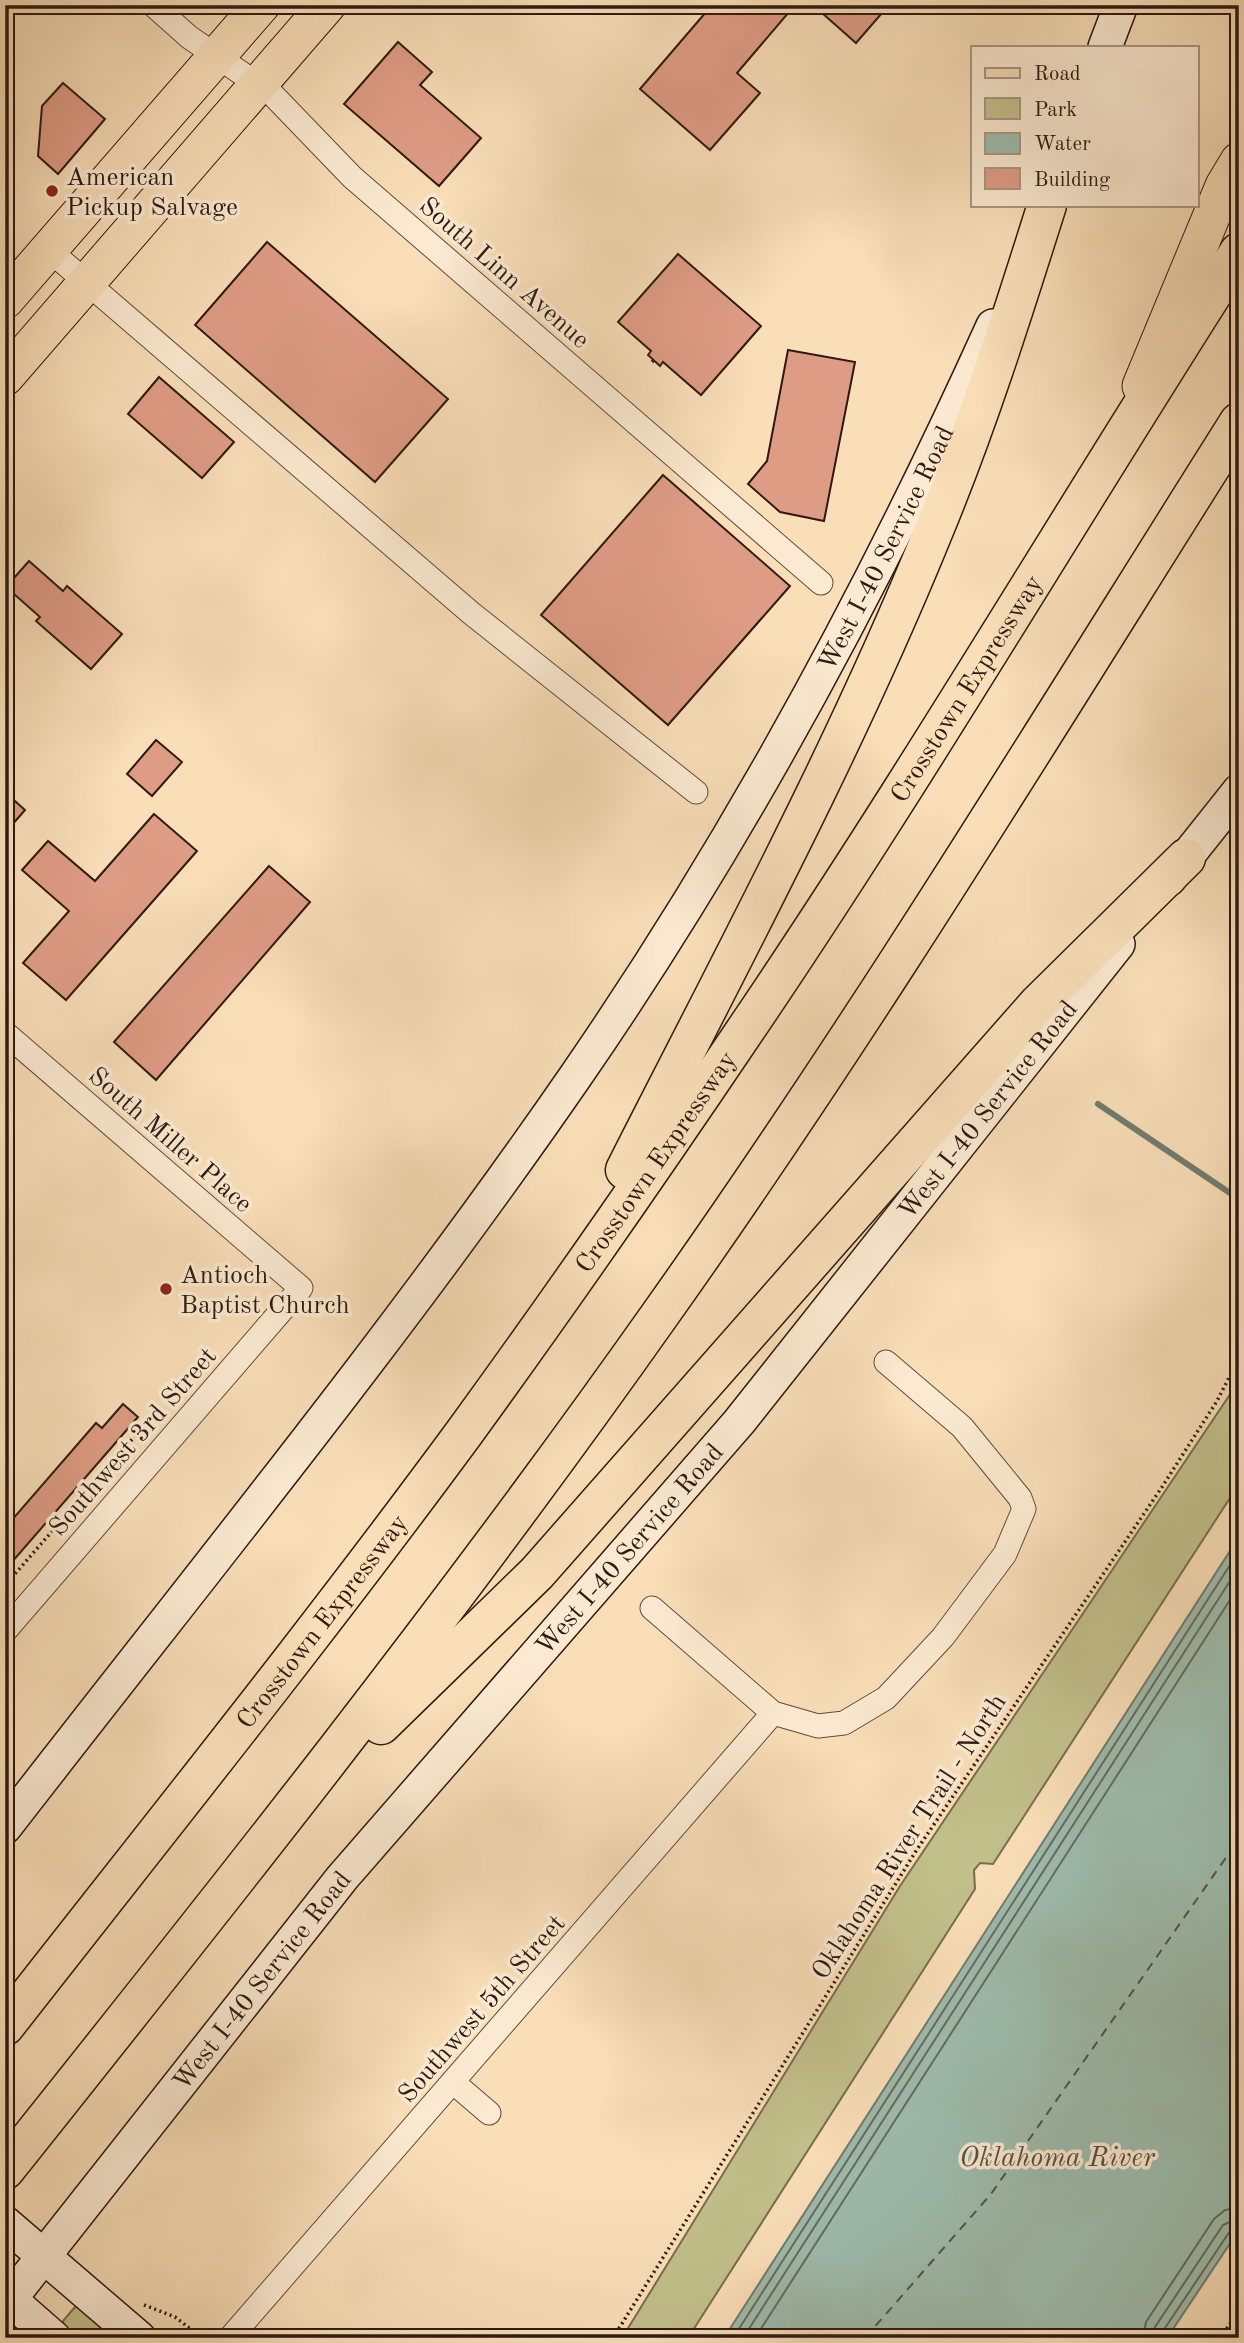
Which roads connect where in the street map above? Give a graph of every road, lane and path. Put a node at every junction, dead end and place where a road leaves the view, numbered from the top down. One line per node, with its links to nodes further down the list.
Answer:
1 (153, 5): 6 (street, South Linn Avenue)
2 (261, 5): 6 (main road)
3 (327, 5): 7 (main road)
4 (1121, 5): 5 (main road)
5 (1105, 46)
6 (216, 57): 7 (street, South Linn Avenue); 11 (main road)
7 (258, 85): 13 (main road); 18 (street, South Linn Avenue)
8 (1239, 161): 17 (main road)
9 (1046, 206): 24 (highway)
10 (1046, 206): 33 (main road, West I-40 Service Road)
11 (49, 250): 13 (street); 14 (main road)
12 (1239, 252): 17 (highway, Crosstown Expressway)
13 (88, 283): 15 (main road); 20 (street)
14 (5, 300)
15 (5, 377)
16 (1239, 422): 32 (highway)
17 (1119, 439): 24 (highway, Crosstown Expressway)
18 (821, 583)
19 (1239, 791): 21 (main road, West I-40 Service Road)
20 (696, 792)
21 (1186, 858): 32 (highway); 39 (main road, West I-40 Service Road)
22 (5, 1033): 23 (street, South Miller Place)
23 (301, 1288): 30 (street, Southwest 3rd Street)
24 (559, 1300): 34 (highway, Crosstown Expressway)
25 (1239, 1358): 47 (path, Oklahoma River Trail - North)
26 (886, 1362): 31 (street)
27 (132, 1423): 28 (path)
28 (8, 1582)
29 (652, 1608): 31 (street)
30 (5, 1631)
31 (773, 1713): 35 (street, Southwest 5th Street)
32 (285, 1819): 37 (highway)
33 (5, 1827)
34 (5, 2025)
35 (454, 2083): 36 (street); 46 (street, Southwest 5th Street)
36 (489, 2113)
37 (5, 2170)
38 (5, 2222): 39 (main road)
39 (45, 2257): 40 (main road, West I-40 Service Road); 44 (main road)
40 (8, 2297): 43 (main road)
41 (134, 2300): 45 (path)
42 (1239, 2309): 48 (path)
43 (54, 2338)
44 (139, 2338)
45 (202, 2338)
46 (230, 2338)
47 (613, 2338)
48 (1220, 2338)

